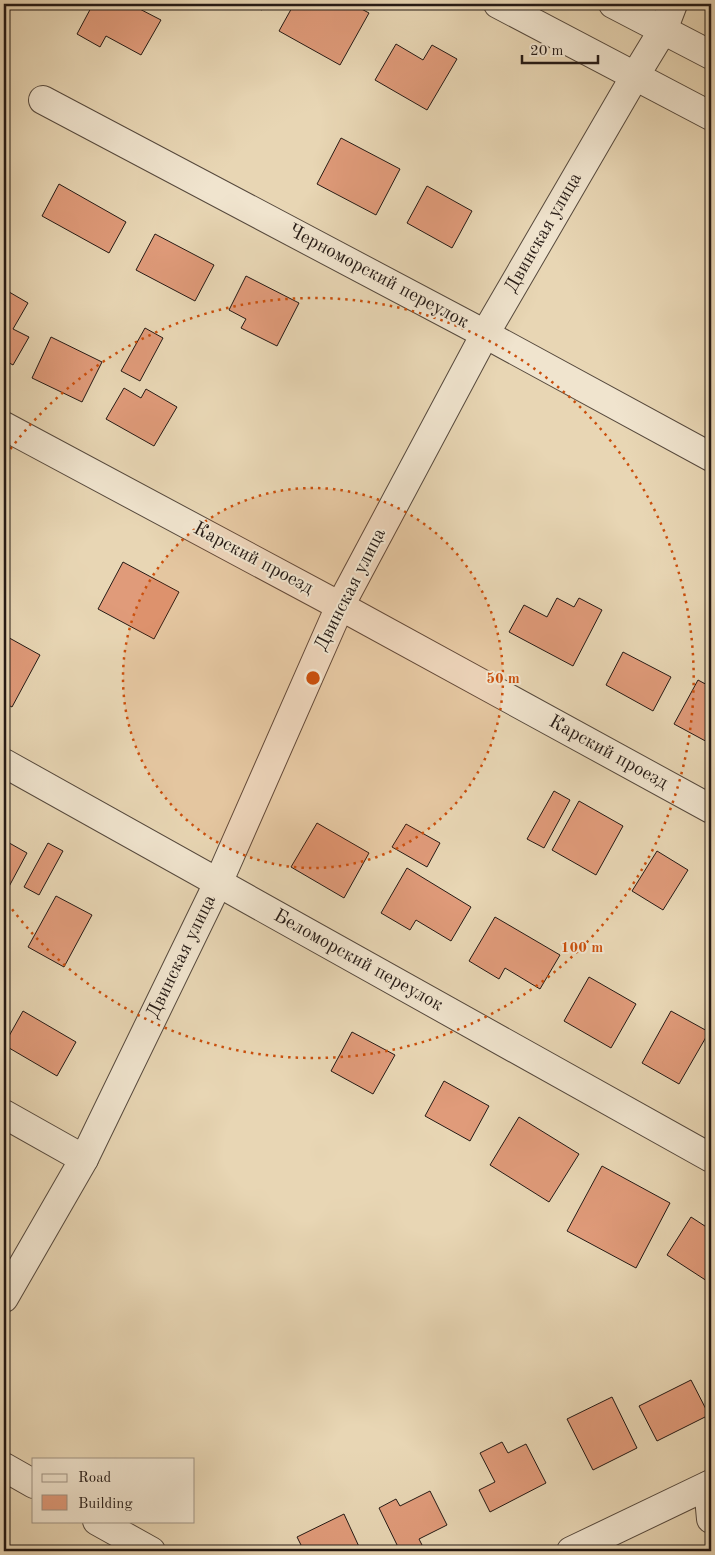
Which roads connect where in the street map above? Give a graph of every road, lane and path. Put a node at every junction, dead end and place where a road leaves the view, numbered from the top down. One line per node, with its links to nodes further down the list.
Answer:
1 (498, 4): 6 (street)
2 (613, 4): 4 (street)
3 (673, 4): 4 (street, Двинская улица)
4 (663, 30): 5 (street); 6 (street, Двинская улица)
5 (711, 55)
6 (635, 76): 8 (street); 9 (street, Двинская улица)
7 (43, 100): 9 (street, Черноморский переулок)
8 (711, 116)
9 (486, 334): 11 (street, Черноморский переулок); 12 (street, Двинская улица)
10 (4, 426): 12 (street, Карский проезд)
11 (711, 457)
12 (340, 606): 14 (street, Карский проезд); 15 (street, Двинская улица)
13 (4, 763): 15 (street, Беломорский переулок)
14 (711, 810)
15 (218, 883): 17 (street, Беломорский переулок); 18 (street, Двинская улица)
16 (4, 1114): 18 (street)
17 (711, 1158)
18 (84, 1159): 19 (street, Двинская улица)
19 (4, 1298)
20 (4, 1467): 21 (street)
21 (32, 1483)
22 (710, 1485): 23 (street); 26 (street)
23 (711, 1519)
24 (105, 1533): 25 (street)
25 (150, 1551)
26 (571, 1551)

